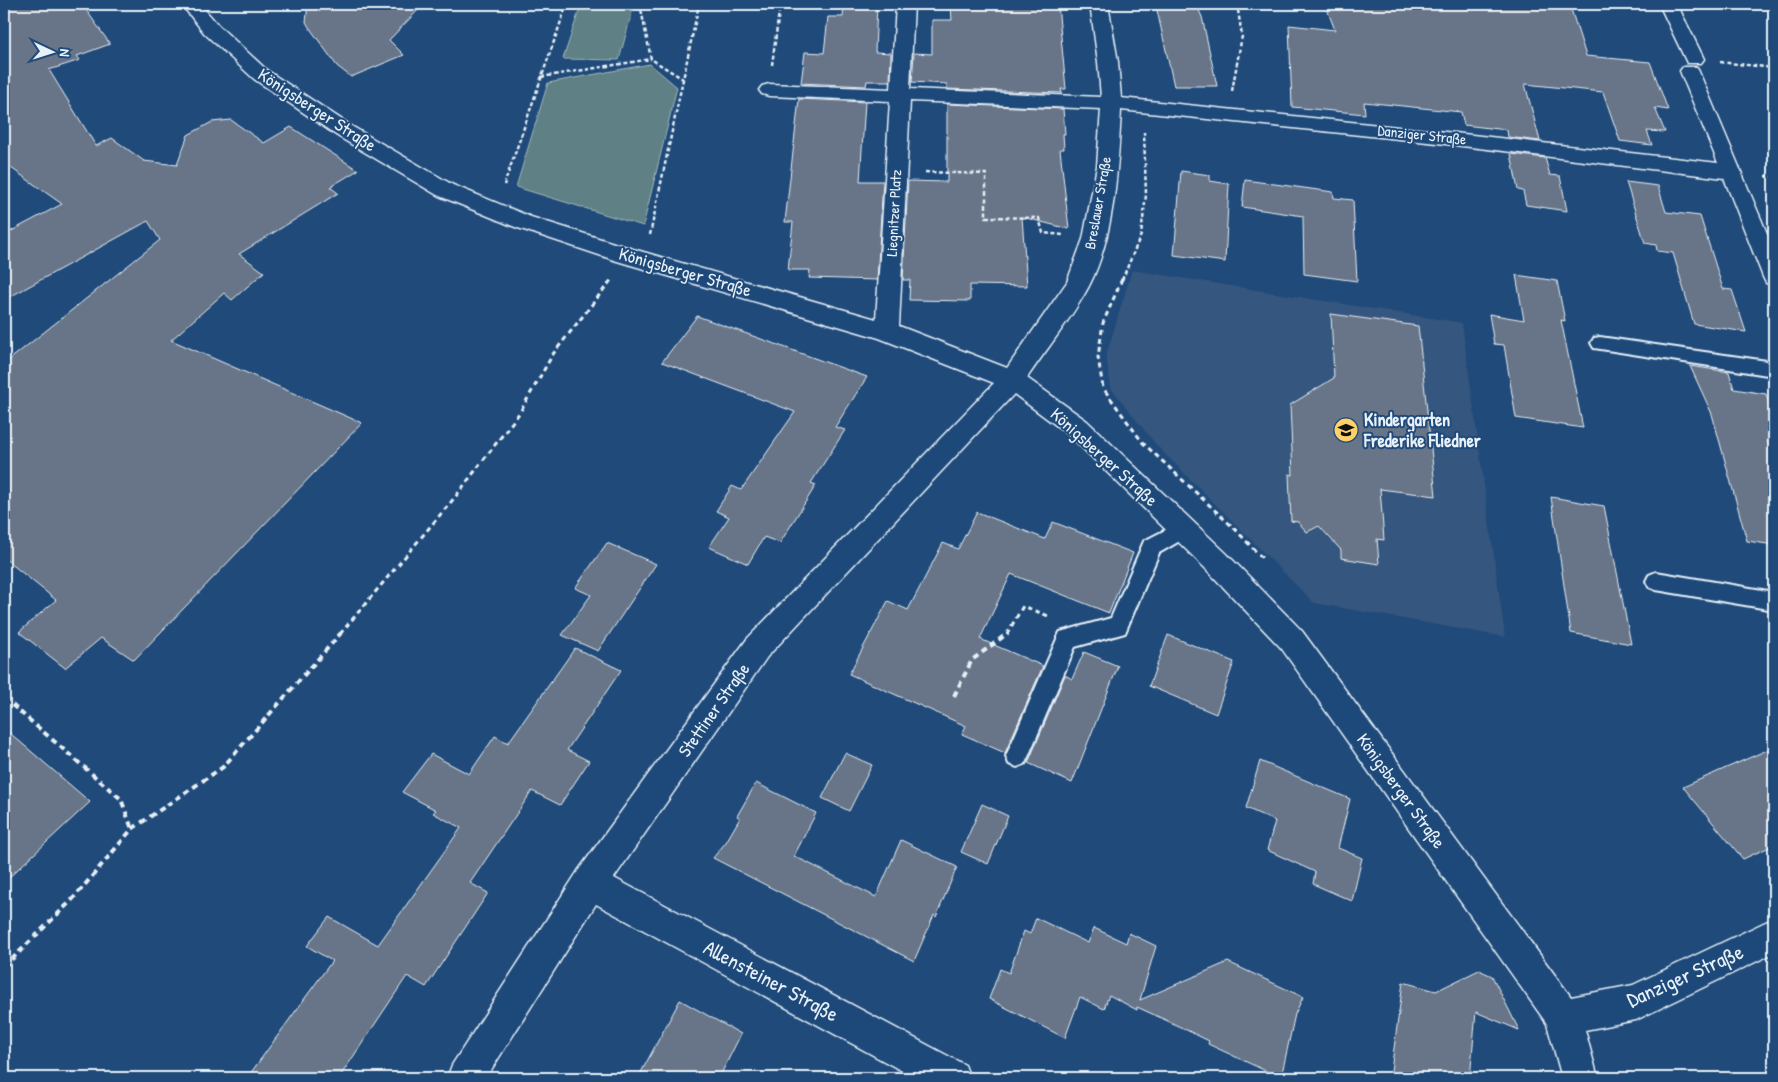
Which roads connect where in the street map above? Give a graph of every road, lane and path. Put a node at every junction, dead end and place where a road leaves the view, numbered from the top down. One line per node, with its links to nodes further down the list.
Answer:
1 (190, 4): 22 (street, Königsberger Straße)
2 (566, 4): 13 (path)
3 (640, 4): 10 (path)
4 (699, 4): 14 (path)
5 (780, 4): 15 (path)
6 (905, 4): 16 (street, Liegnitzer Platz)
7 (1099, 4): 17 (street, Breslauer Straße)
8 (1236, 4): 19 (path)
9 (1668, 4): 11 (street)
10 (651, 59): 13 (path); 14 (path)
11 (1692, 65): 12 (path); 21 (street)
12 (1774, 68)
13 (541, 77): 22 (path)
14 (683, 80): 24 (path)
15 (769, 90): 16 (street)
16 (902, 95): 17 (street); 20 (street, Liegnitzer Platz)
17 (1111, 103): 18 (street, Danziger Straße); 23 (street, Breslauer Straße)
18 (1143, 106): 19 (street, Danziger Straße); 31 (path)
19 (1228, 114): 21 (street, Danziger Straße)
20 (896, 172): 23 (path); 26 (street, Liegnitzer Platz)
21 (1732, 172): 25 (street)
22 (496, 211): 24 (street, Königsberger Straße)
23 (1094, 239): 29 (street, Breslauer Straße)
24 (631, 257): 26 (street, Königsberger Straße); 38 (path)
25 (1774, 278)
26 (887, 331): 29 (street, Königsberger Straße)
27 (1600, 343): 28 (lane)
28 (1774, 369)
29 (1012, 380): 30 (street, Königsberger Straße); 39 (street, Stettiner Straße)
30 (1182, 529): 34 (lane); 42 (street, Königsberger Straße)
31 (1268, 564)
32 (1656, 581): 33 (lane)
33 (1774, 601)
34 (1092, 633): 35 (path); 37 (lane)
35 (954, 696)
36 (4, 698): 38 (path)
37 (1017, 756)
38 (132, 829): 41 (path)
39 (590, 883): 43 (street, Stettiner Straße); 44 (street, Allensteiner Straße)
40 (1774, 936): 42 (street, Danziger Straße)
41 (4, 967)
42 (1564, 1016): 45 (street, Königsberger Straße)
43 (465, 1078)
44 (952, 1078)
45 (1580, 1078)

